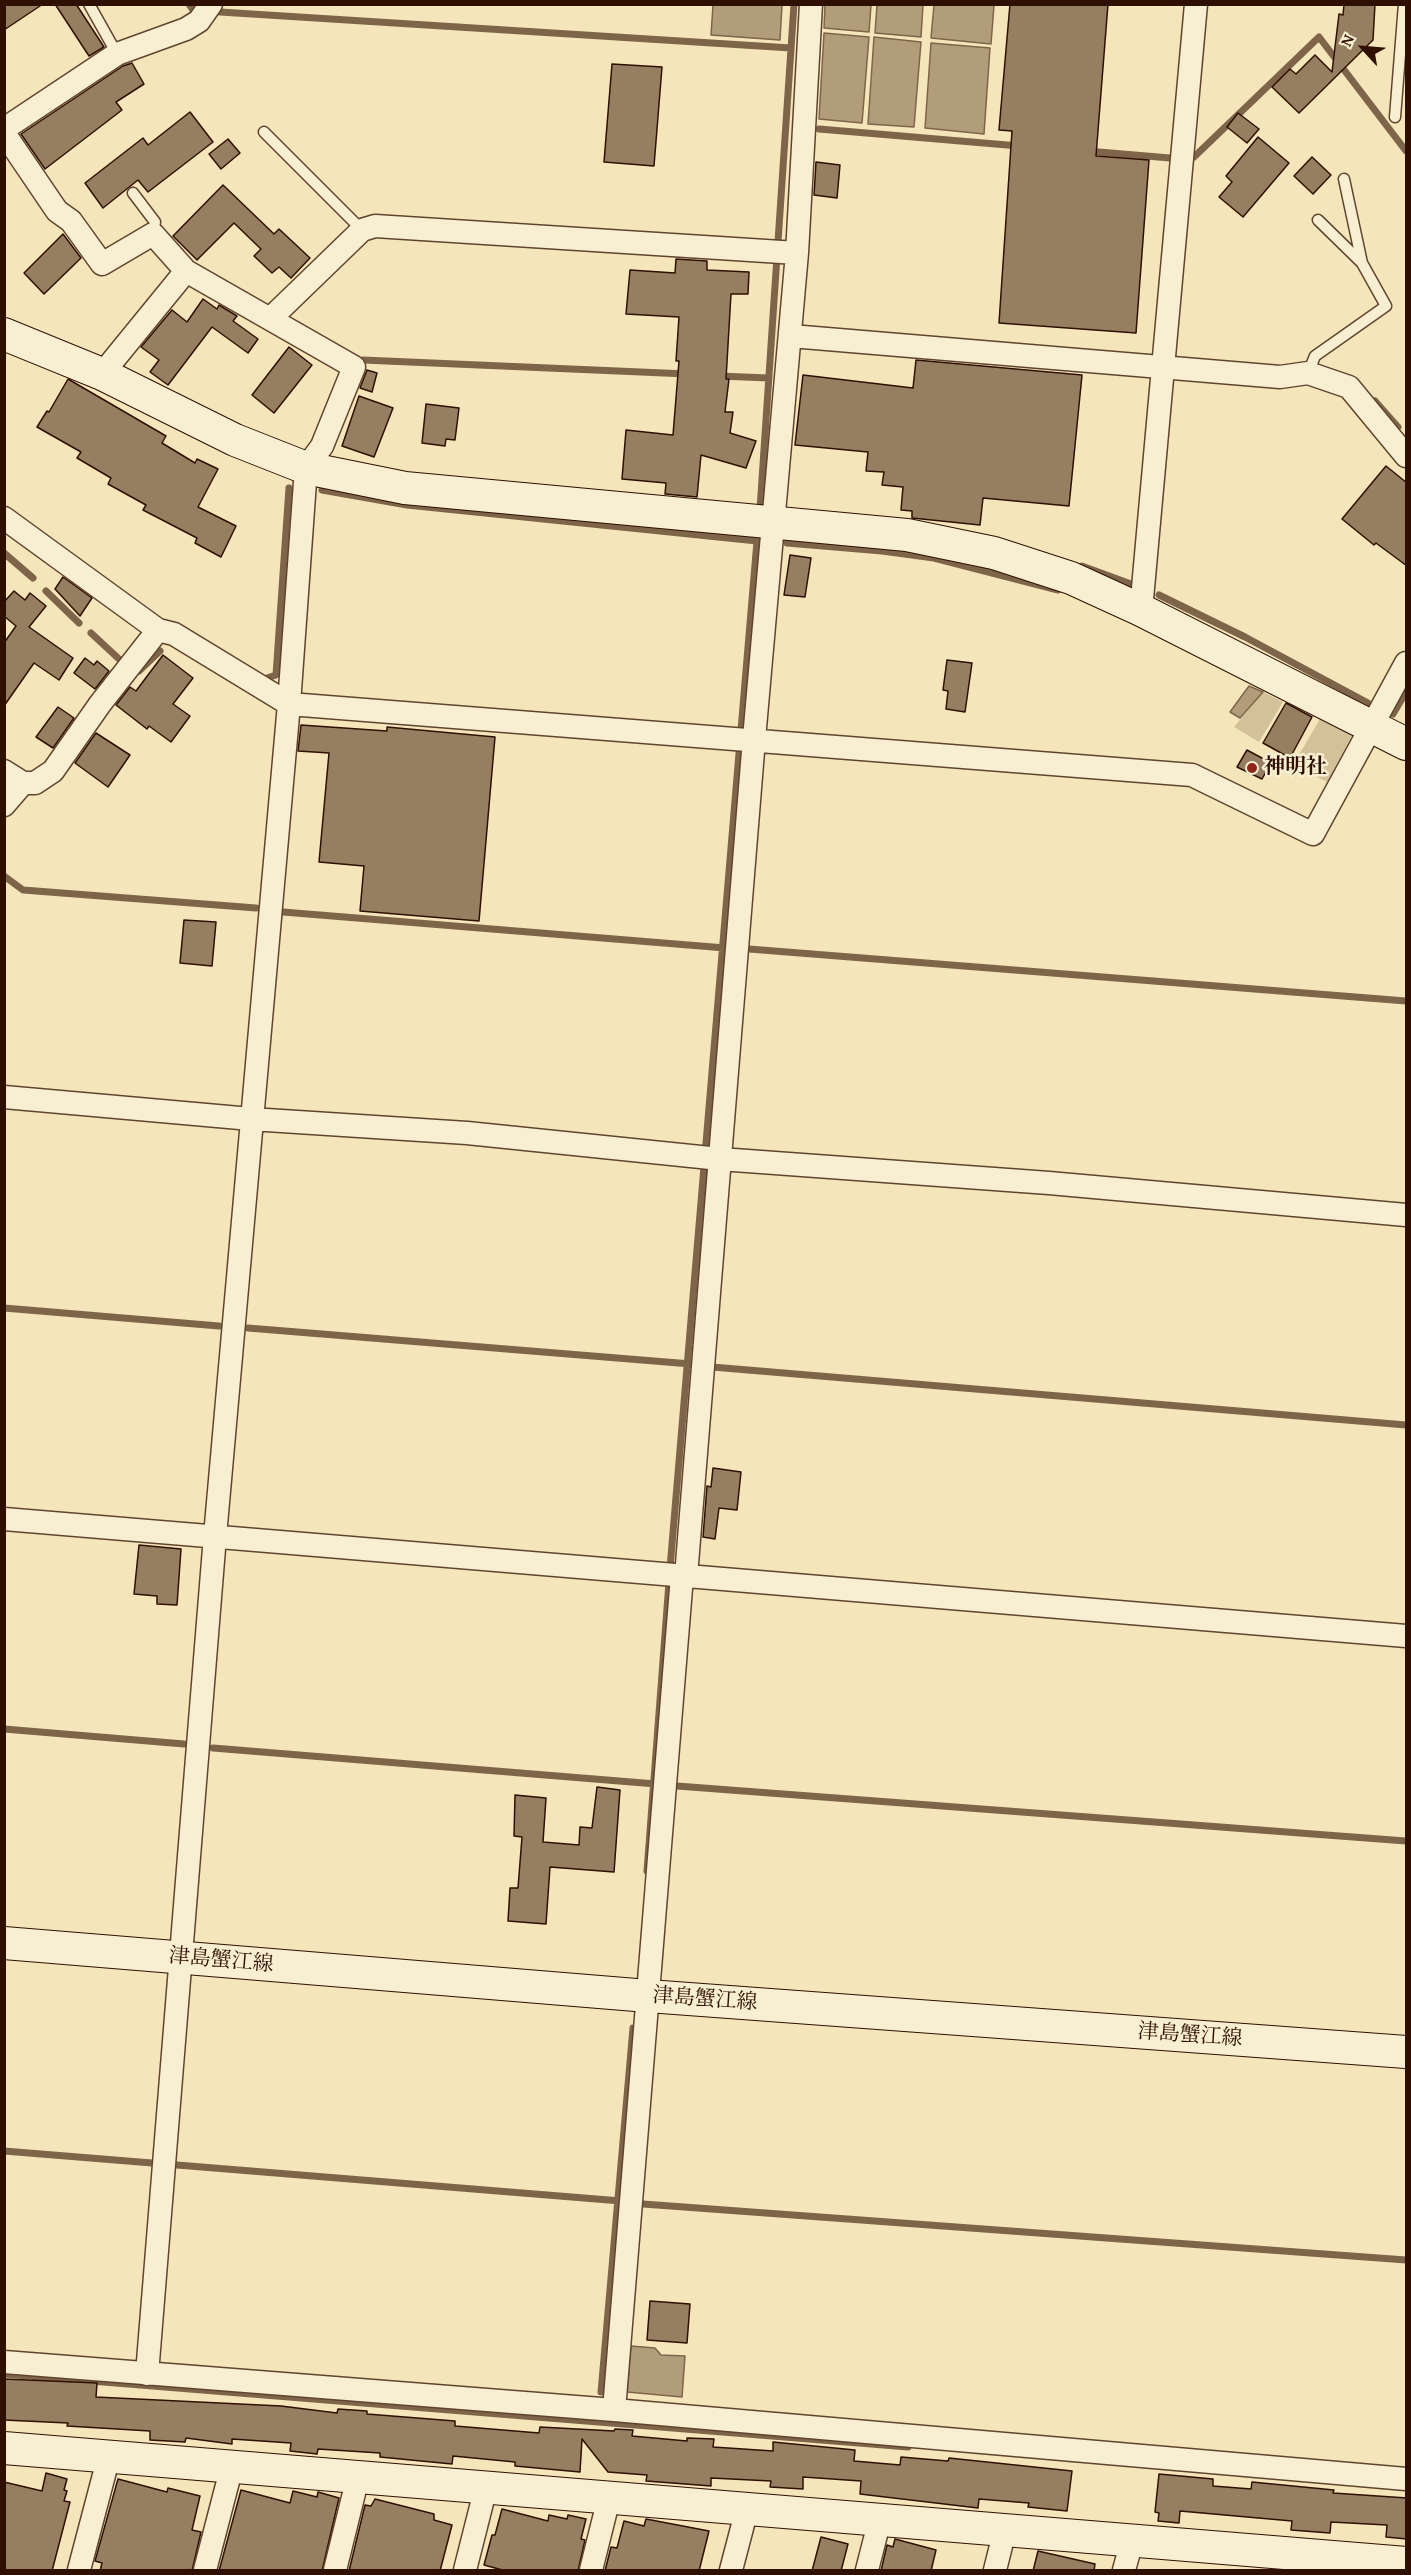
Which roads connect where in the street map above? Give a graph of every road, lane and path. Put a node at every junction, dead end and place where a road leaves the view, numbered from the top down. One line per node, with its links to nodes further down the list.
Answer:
1 (88, 4): 6 (lane)
2 (212, 4): 6 (street)
3 (811, 4): 15 (street)
4 (1196, 4): 21 (street)
5 (1404, 4): 7 (lane)
6 (117, 54): 8 (street)
7 (1395, 117)
8 (4, 131): 14 (street)
9 (264, 132): 13 (lane)
10 (1344, 179): 16 (lane)
11 (133, 192): 14 (lane)
12 (1318, 220): 16 (lane)
13 (362, 230): 15 (street); 18 (street)
14 (153, 234): 17 (street)
15 (785, 252): 20 (street)
16 (1362, 264): 22 (lane)
17 (186, 271): 18 (street); 23 (street)
18 (271, 318): 25 (street)
19 (4, 334): 23 (street)
20 (790, 336): 21 (street); 27 (street)
21 (1163, 366): 22 (street); 28 (street)
22 (1308, 373): 24 (street)
23 (102, 374): 25 (street)
24 (1407, 456)
25 (306, 468): 27 (street); 31 (street)
26 (4, 518): 29 (street)
27 (775, 524): 28 (street); 33 (street)
28 (1141, 610): 32 (street)
29 (158, 630): 31 (street); 35 (street)
30 (1407, 663): 32 (street)
31 (289, 704): 33 (street); 38 (street)
32 (1371, 724): 33 (street); 34 (street)
33 (744, 739): 39 (street)
34 (1407, 744)
35 (14, 777): 36 (street)
36 (4, 805)
37 (4, 1097): 38 (street)
38 (251, 1119): 39 (street); 42 (street)
39 (720, 1159): 40 (street); 43 (street)
40 (1407, 1215)
41 (4, 1519): 42 (street)
42 (215, 1536): 43 (street); 46 (street)
43 (677, 1575): 44 (street); 47 (street)
44 (1407, 1636)
45 (4, 1943): 46 (street, 津島蟹江線)
46 (182, 1958): 47 (street, 津島蟹江線); 50 (street)
47 (648, 1996): 48 (street, 津島蟹江線); 51 (street)
48 (1407, 2052)
49 (4, 2362): 50 (street)
50 (147, 2374): 51 (street)
51 (614, 2410): 56 (street)
52 (4, 2448): 53 (street)
53 (109, 2456): 54 (street); 65 (street)
54 (232, 2466): 55 (street); 66 (street)
55 (358, 2476): 57 (street); 67 (street)
56 (1407, 2479)
57 (486, 2487): 58 (street); 68 (street)
58 (609, 2499): 59 (street); 69 (street)
59 (747, 2510): 60 (street); 70 (street)
60 (880, 2519): 61 (street); 71 (street)
61 (1005, 2530): 62 (street); 72 (street)
62 (1128, 2556): 63 (street)
63 (1257, 2560): 64 (street)
64 (1392, 2565)
65 (79, 2571)
66 (205, 2571)
67 (334, 2571)
68 (465, 2571)
69 (591, 2571)
70 (731, 2571)
71 (867, 2571)
72 (995, 2571)

